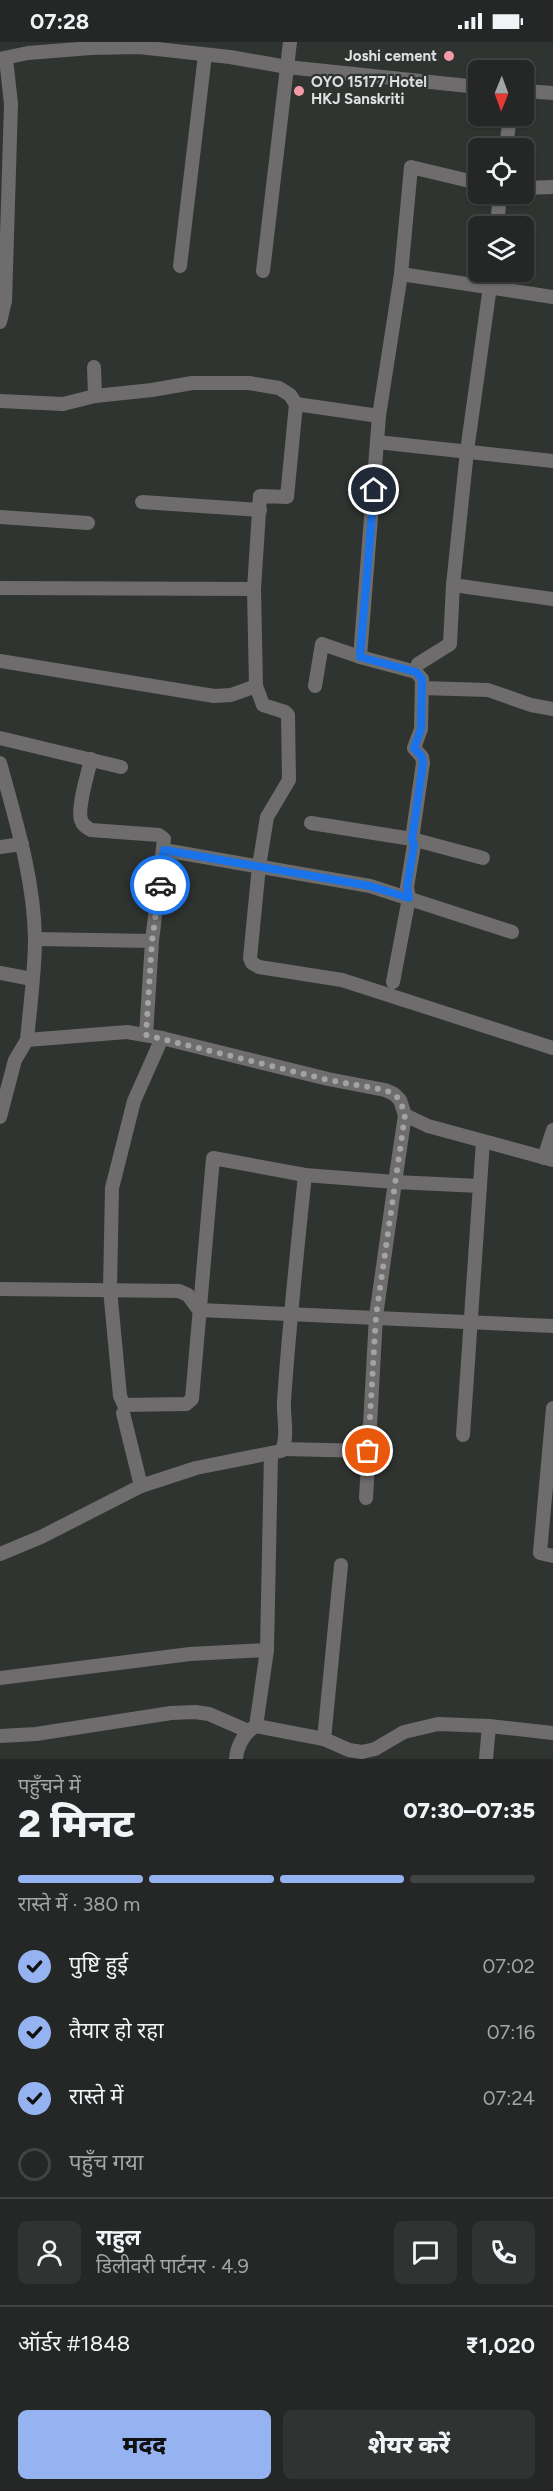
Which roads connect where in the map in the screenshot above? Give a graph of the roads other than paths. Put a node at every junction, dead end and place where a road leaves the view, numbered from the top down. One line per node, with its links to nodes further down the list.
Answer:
1 (290, 42): 5 (street)
2 (92, 45): 3 (street); 4 (street)
3 (205, 55): 5 (street); 12 (street)
4 (3, 59): 18 (street)
5 (287, 67): 6 (street); 13 (street)
6 (468, 86)
7 (534, 92): 8 (street)
8 (553, 93)
9 (468, 181): 14 (street)
10 (534, 188): 11 (street)
11 (553, 188)
12 (180, 266)
13 (263, 271)
14 (401, 274): 16 (street); 23 (street)
15 (491, 282): 16 (street)
16 (490, 288): 17 (street); 25 (street)
17 (553, 297)
18 (0, 322)
19 (94, 367): 20 (street)
20 (95, 396): 21 (street); 22 (street)
21 (0, 401)
22 (296, 404): 23 (street); 28 (street)
23 (379, 416): 24 (street)
24 (377, 442): 25 (street); 35 (street)
25 (466, 451): 26 (street); 31 (street)
26 (553, 462)
27 (142, 502): 28 (street)
28 (260, 510): 33 (street)
29 (0, 517): 30 (street)
30 (88, 523)
31 (453, 585): 34 (street); 37 (street)
32 (0, 588): 33 (street)
33 (254, 589): 38 (street)
34 (553, 598)
35 (360, 657): 39 (street); 40 (street)
36 (0, 661): 38 (street)
37 (418, 664)
38 (256, 686): 52 (street)
39 (315, 686)
40 (422, 688): 41 (street); 47 (street)
41 (553, 709)
42 (0, 738): 43 (street)
43 (91, 759): 45 (street); 50 (street)
44 (0, 763): 48 (street)
45 (121, 767)
46 (311, 823): 47 (street)
47 (412, 839): 51 (street); 53 (street)
48 (22, 844): 49 (street); 55 (street)
49 (0, 847)
50 (164, 850): 52 (street); 56 (street)
51 (483, 858)
52 (258, 866): 53 (street); 63 (street)
53 (409, 898): 54 (street); 59 (street)
54 (512, 932)
55 (34, 939): 56 (street); 58 (street)
56 (152, 941): 60 (street)
57 (0, 973): 58 (street)
58 (32, 979): 62 (street)
59 (393, 982)
60 (146, 1035): 61 (street); 62 (street)
61 (162, 1038): 64 (street); 73 (street)
62 (27, 1040): 65 (street)
63 (553, 1048)
64 (405, 1115): 67 (street); 70 (street)
65 (0, 1117)
66 (553, 1130): 68 (street)
67 (483, 1141): 68 (street); 71 (street)
68 (548, 1159)
69 (305, 1175): 70 (street); 74 (street); 75 (street)
70 (394, 1182): 71 (street); 76 (street)
71 (480, 1186): 77 (street)
72 (0, 1289): 73 (street)
73 (110, 1289): 74 (street); 74 (street)
74 (199, 1310): 75 (street)
75 (290, 1313): 76 (street); 82 (street)
76 (376, 1316): 77 (street); 83 (street)
77 (470, 1321): 78 (street); 81 (street)
78 (553, 1326)
79 (553, 1408): 87 (street)
80 (123, 1413): 84 (street)
81 (463, 1435)
82 (277, 1451): 83 (street); 84 (street); 89 (street)
83 (368, 1451): 85 (street)
84 (141, 1486): 86 (street)
85 (366, 1498)
86 (0, 1554)
87 (553, 1556)
88 (341, 1565): 95 (street)
89 (267, 1650): 90 (street); 92 (street)
90 (0, 1678)
91 (489, 1726): 93 (street); 95 (street); 97 (street)
92 (252, 1728): 94 (street); 95 (street); 96 (street)
93 (553, 1733)
94 (0, 1736)
95 (324, 1740)
96 (236, 1759)
97 (486, 1759)

